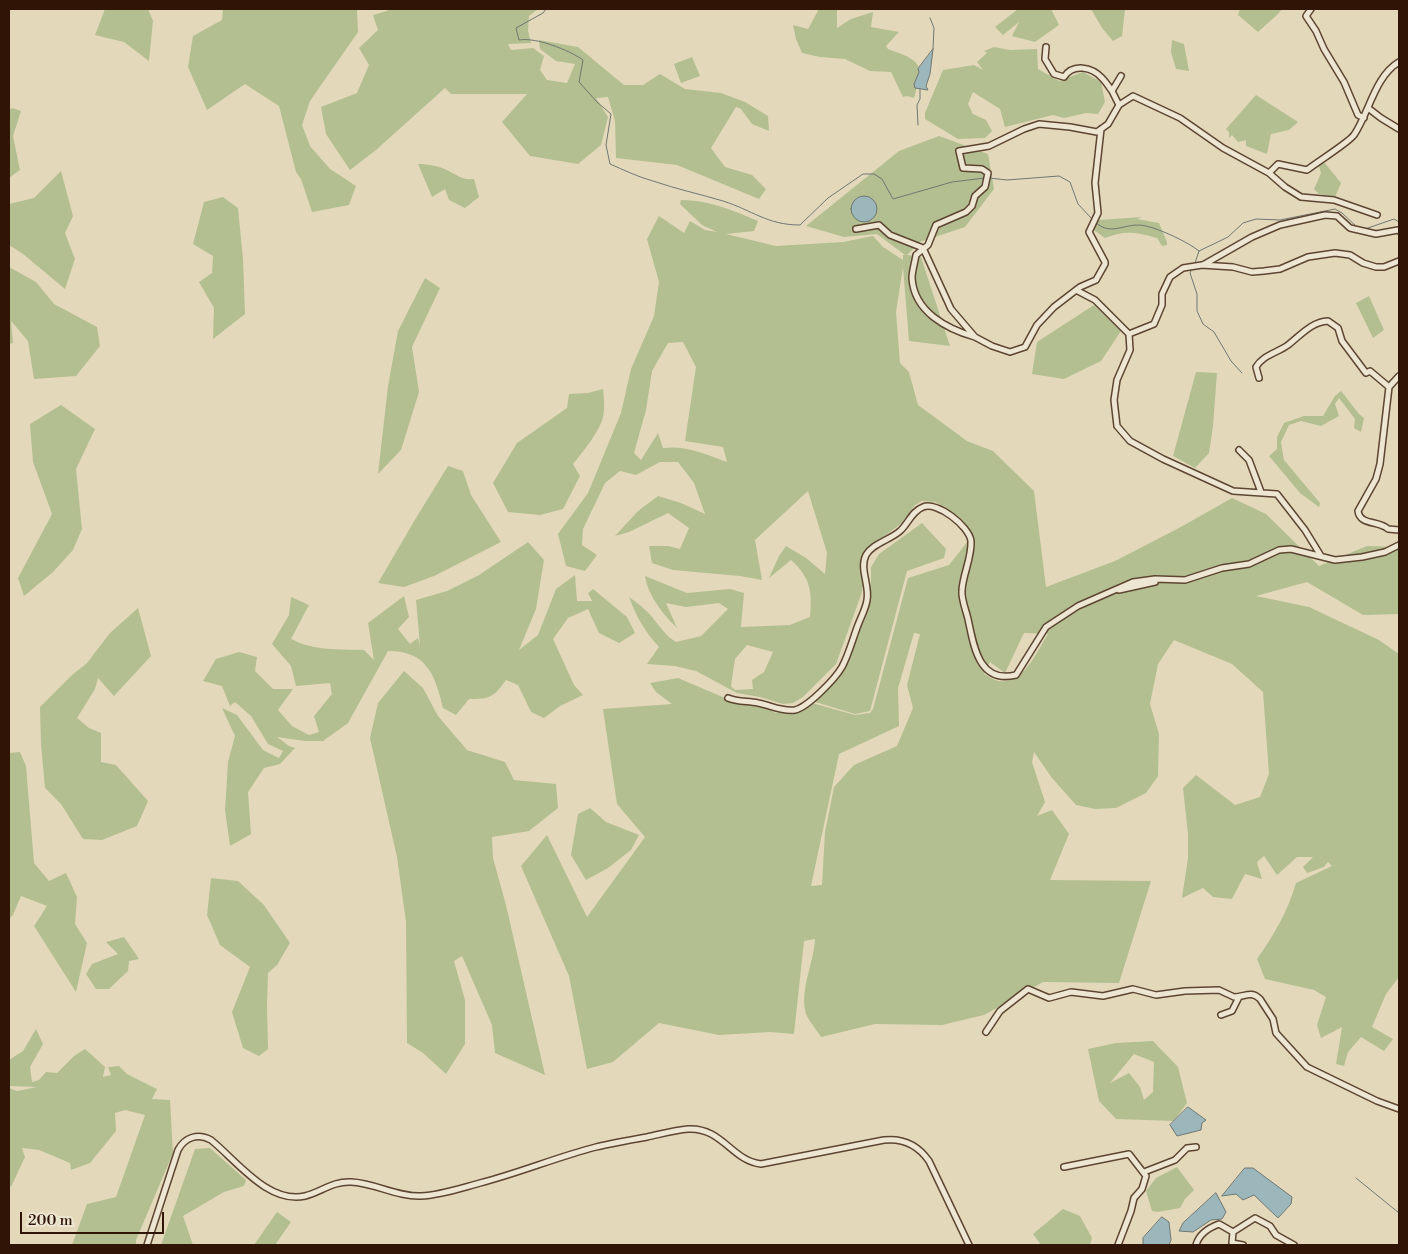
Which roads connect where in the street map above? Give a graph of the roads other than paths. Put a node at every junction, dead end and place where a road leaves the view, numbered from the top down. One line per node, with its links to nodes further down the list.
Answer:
1 (1311, 9): 8 (street)
2 (1046, 47): 5 (street)
3 (1399, 62): 7 (street)
4 (1121, 76): 5 (street)
5 (1112, 91): 6 (street)
6 (1119, 105): 10 (street); 11 (street)
7 (1368, 108): 8 (street); 9 (street)
8 (1364, 118): 11 (street)
9 (1399, 128)
10 (1101, 129): 15 (street); 18 (street)
11 (1269, 173): 12 (street)
12 (1377, 215)
13 (856, 230): 15 (street)
14 (1399, 232): 17 (street)
15 (923, 248): 20 (street); 20 (street)
16 (1399, 261): 17 (street)
17 (1202, 265): 19 (street)
18 (1076, 290): 19 (street); 20 (street)
19 (1130, 334): 25 (street)
20 (975, 337)
21 (1399, 376): 23 (street)
22 (1258, 378): 23 (street)
23 (1389, 387): 26 (street)
24 (1239, 450): 25 (street)
25 (1261, 492): 27 (street)
26 (1399, 530)
27 (1315, 544): 29 (street); 30 (street)
28 (1399, 545): 30 (street)
29 (1309, 554): 30 (street); 31 (street)
30 (1320, 556)
31 (728, 698)
32 (1239, 997): 33 (street); 34 (street); 35 (street)
33 (1221, 1015)
34 (986, 1032)
35 (1399, 1109)
36 (1196, 1147): 38 (street)
37 (1064, 1167): 38 (street)
38 (1144, 1172): 42 (street)
39 (1233, 1232): 43 (street); 44 (street); 45 (street)
40 (147, 1245): 41 (street)
41 (968, 1245)
42 (1118, 1245)
43 (1196, 1245)
44 (1243, 1245)
45 (1294, 1245)

